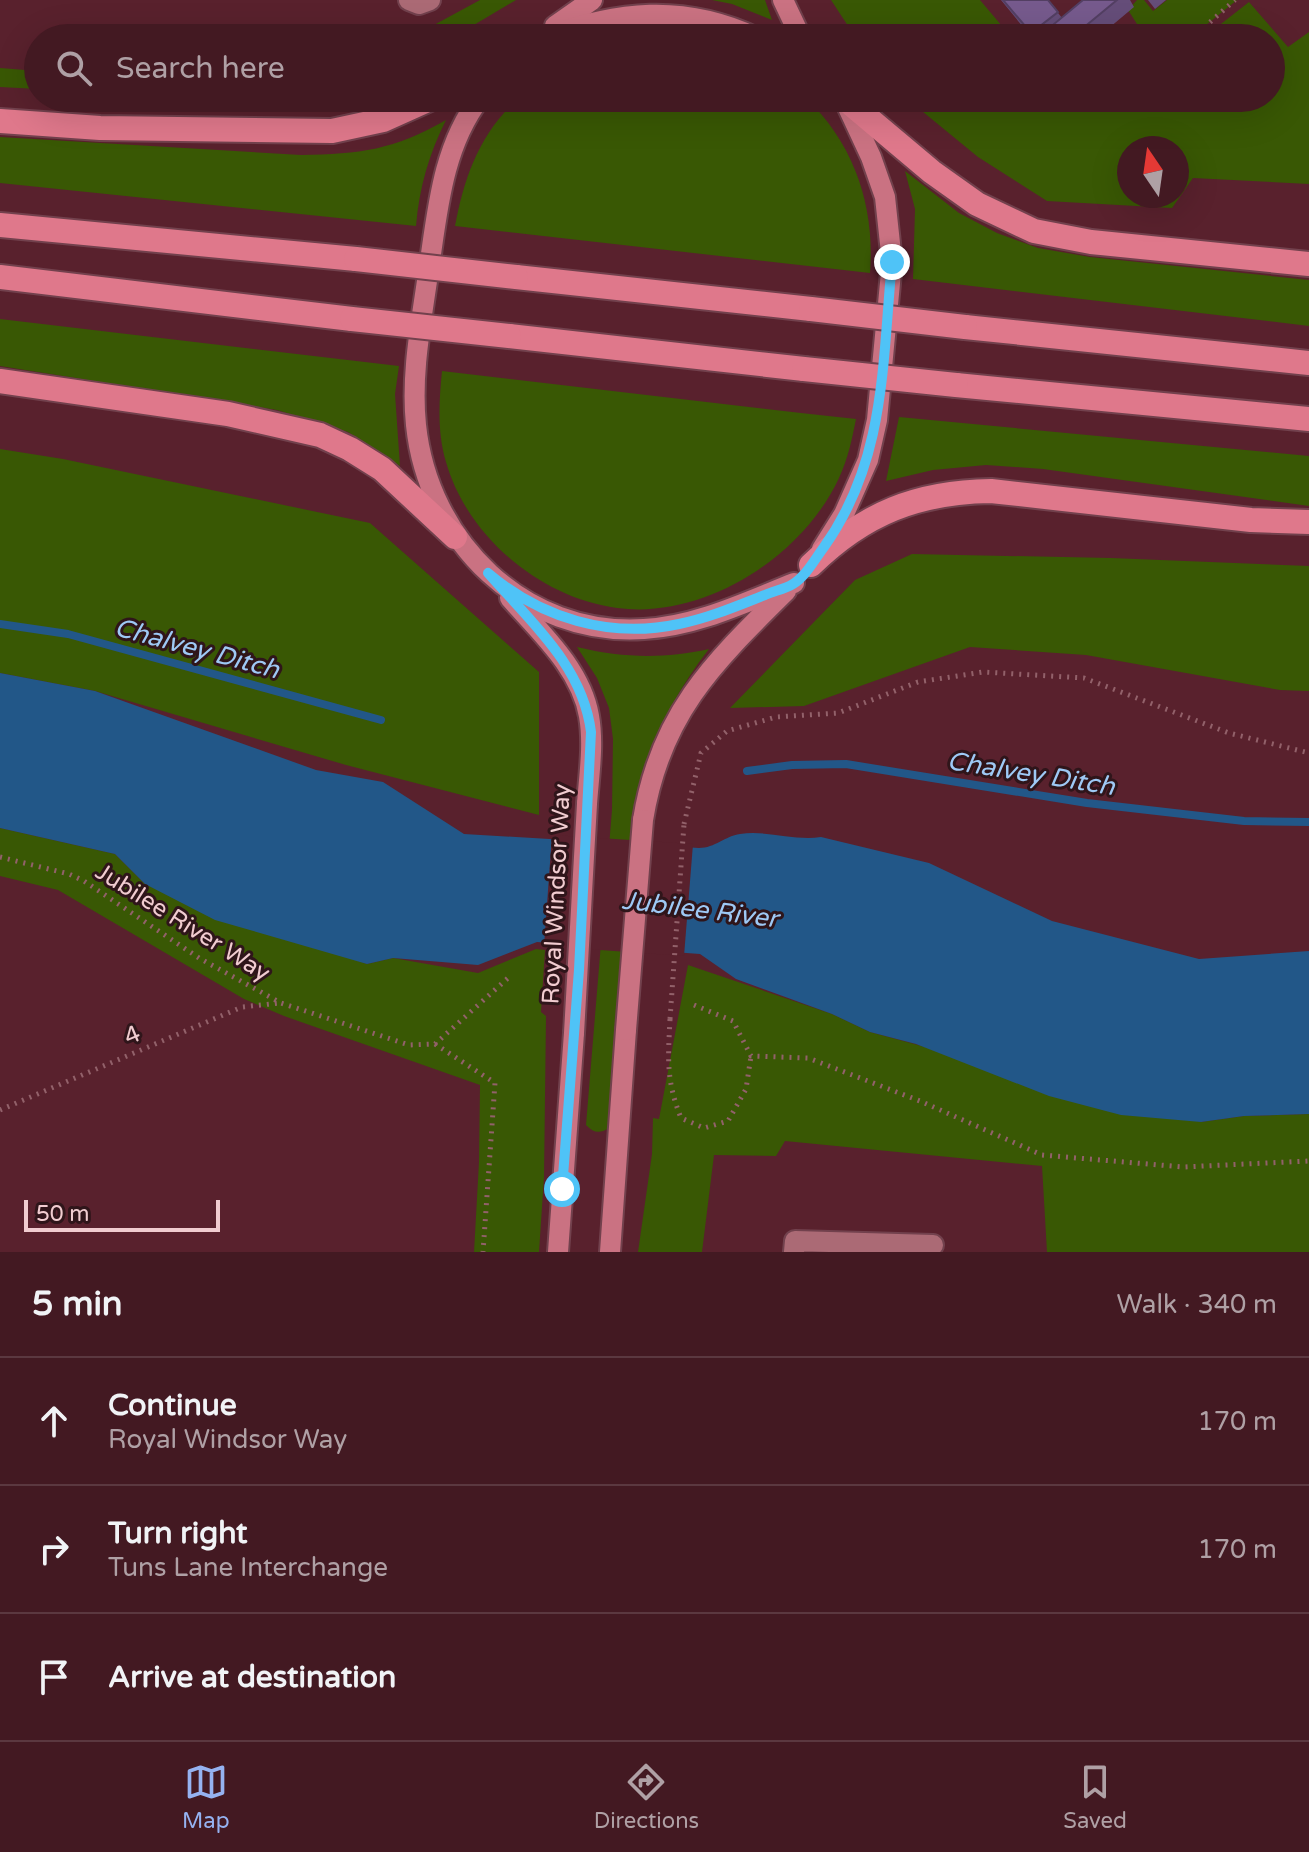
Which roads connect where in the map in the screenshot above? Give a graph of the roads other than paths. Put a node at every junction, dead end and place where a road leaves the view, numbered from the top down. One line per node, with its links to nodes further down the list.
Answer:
1 (409, 0): 2 (lane)
2 (430, 0)
3 (592, 0): 5 (main road)
4 (783, 0): 8 (main road)
5 (560, 24)
6 (582, 24): 7 (main road)
7 (717, 24)
8 (794, 24)
9 (401, 112): 13 (highway)
10 (472, 112): 21 (main road)
11 (850, 112): 22 (main road)
12 (861, 112): 15 (highway)
13 (0, 121)
14 (0, 225): 17 (highway, bridge)
15 (1309, 264)
16 (0, 277): 19 (highway, bridge)
17 (1309, 363)
18 (0, 381): 21 (highway)
19 (1309, 419)
20 (1309, 522): 22 (highway)
21 (455, 537): 23 (main road)
22 (811, 565): 24 (main road)
23 (488, 573): 24 (main road); 26 (main road, Royal Windsor Way, bridge)
24 (794, 583): 27 (main road, bridge)
25 (933, 1245): 28 (lane)
26 (558, 1252)
27 (610, 1252)
28 (794, 1252)

